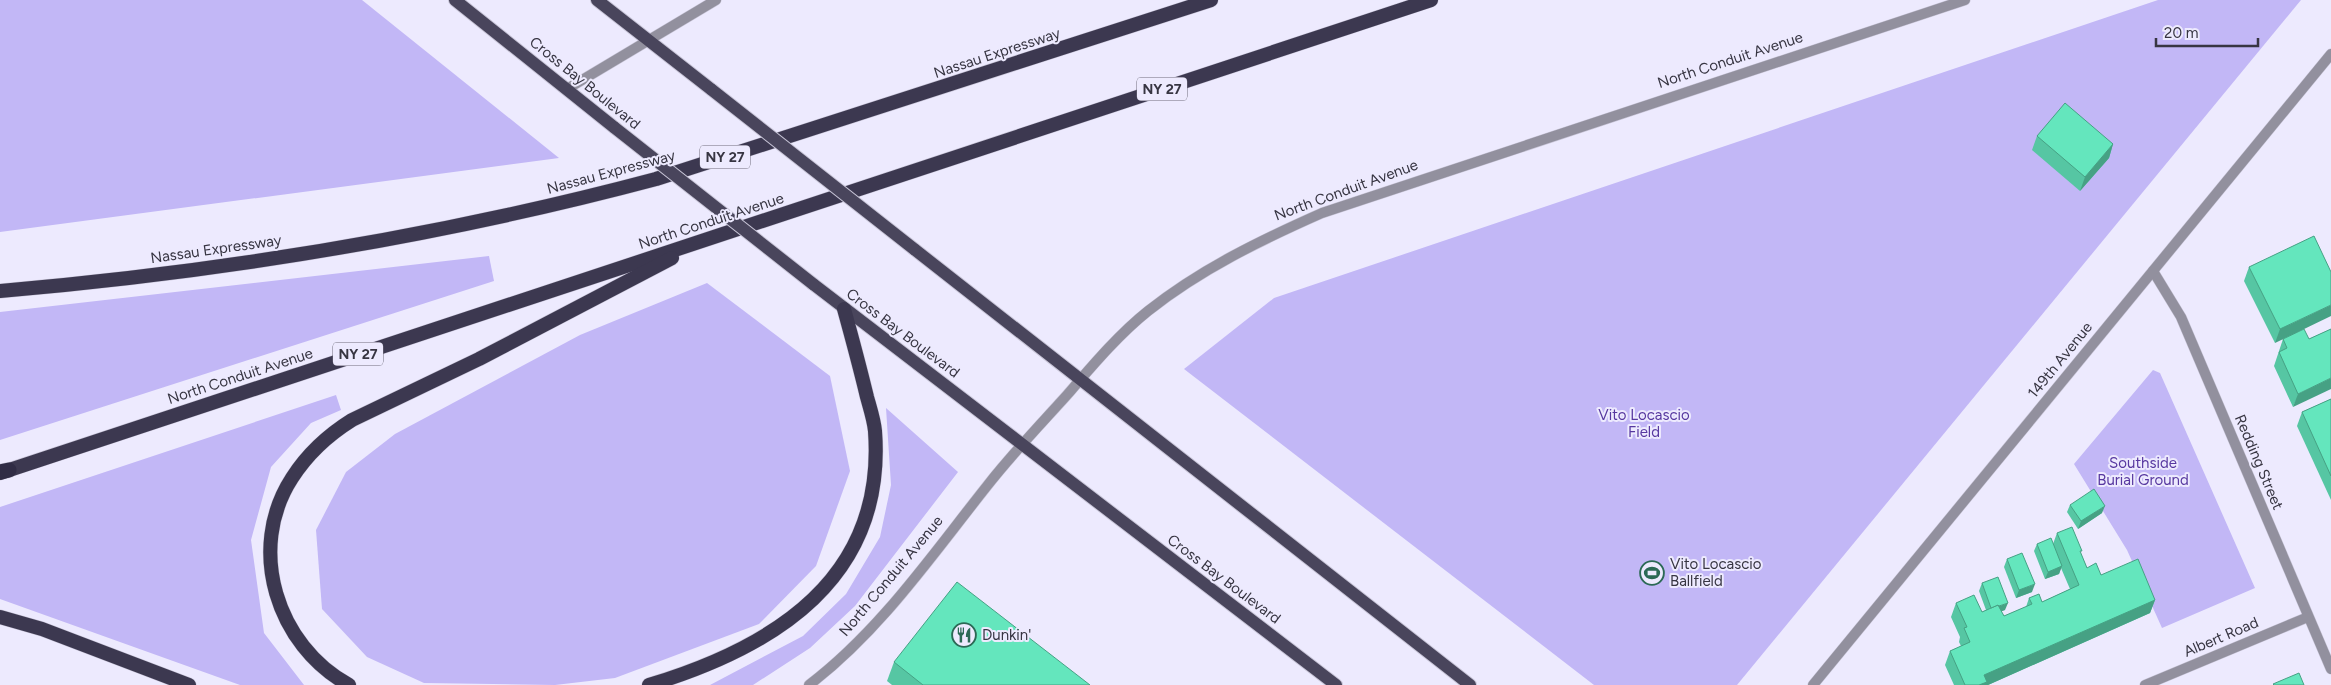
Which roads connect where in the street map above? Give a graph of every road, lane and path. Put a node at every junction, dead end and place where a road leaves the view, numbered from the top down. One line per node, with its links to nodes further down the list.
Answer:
1 (455, 0): 9 (main road, Cross Bay Boulevard)
2 (597, 0): 7 (main road)
3 (716, 0): 7 (street)
4 (1211, 0): 12 (highway, Nassau Expressway / NY 27)
5 (1431, 0): 10 (highway, North Conduit Avenue / NY 27)
6 (1966, 0): 14 (street, North Conduit Avenue)
7 (649, 40): 9 (street); 14 (main road, bridge)
8 (2331, 54): 11 (street, 149th Avenue)
9 (567, 89): 13 (main road, Cross Bay Boulevard, bridge)
10 (708, 239): 16 (highway, North Conduit Avenue / NY 27); 21 (highway)
11 (2153, 271): 18 (street, Redding Street); 26 (street, 149th Avenue)
12 (0, 291)
13 (844, 309): 15 (main road, Cross Bay Boulevard); 22 (highway)
14 (1080, 379): 15 (street, North Conduit Avenue); 25 (main road)
15 (1022, 445): 23 (street, North Conduit Avenue); 24 (main road, Cross Bay Boulevard)
16 (3, 472)
17 (0, 617): 20 (highway)
18 (2308, 617): 19 (street, Redding Street); 27 (street, Albert Road)
19 (2331, 669)
20 (189, 685)
21 (349, 685)
22 (649, 685)
23 (809, 685)
24 (1336, 685)
25 (1470, 685)
26 (1813, 685)
27 (2145, 685)

